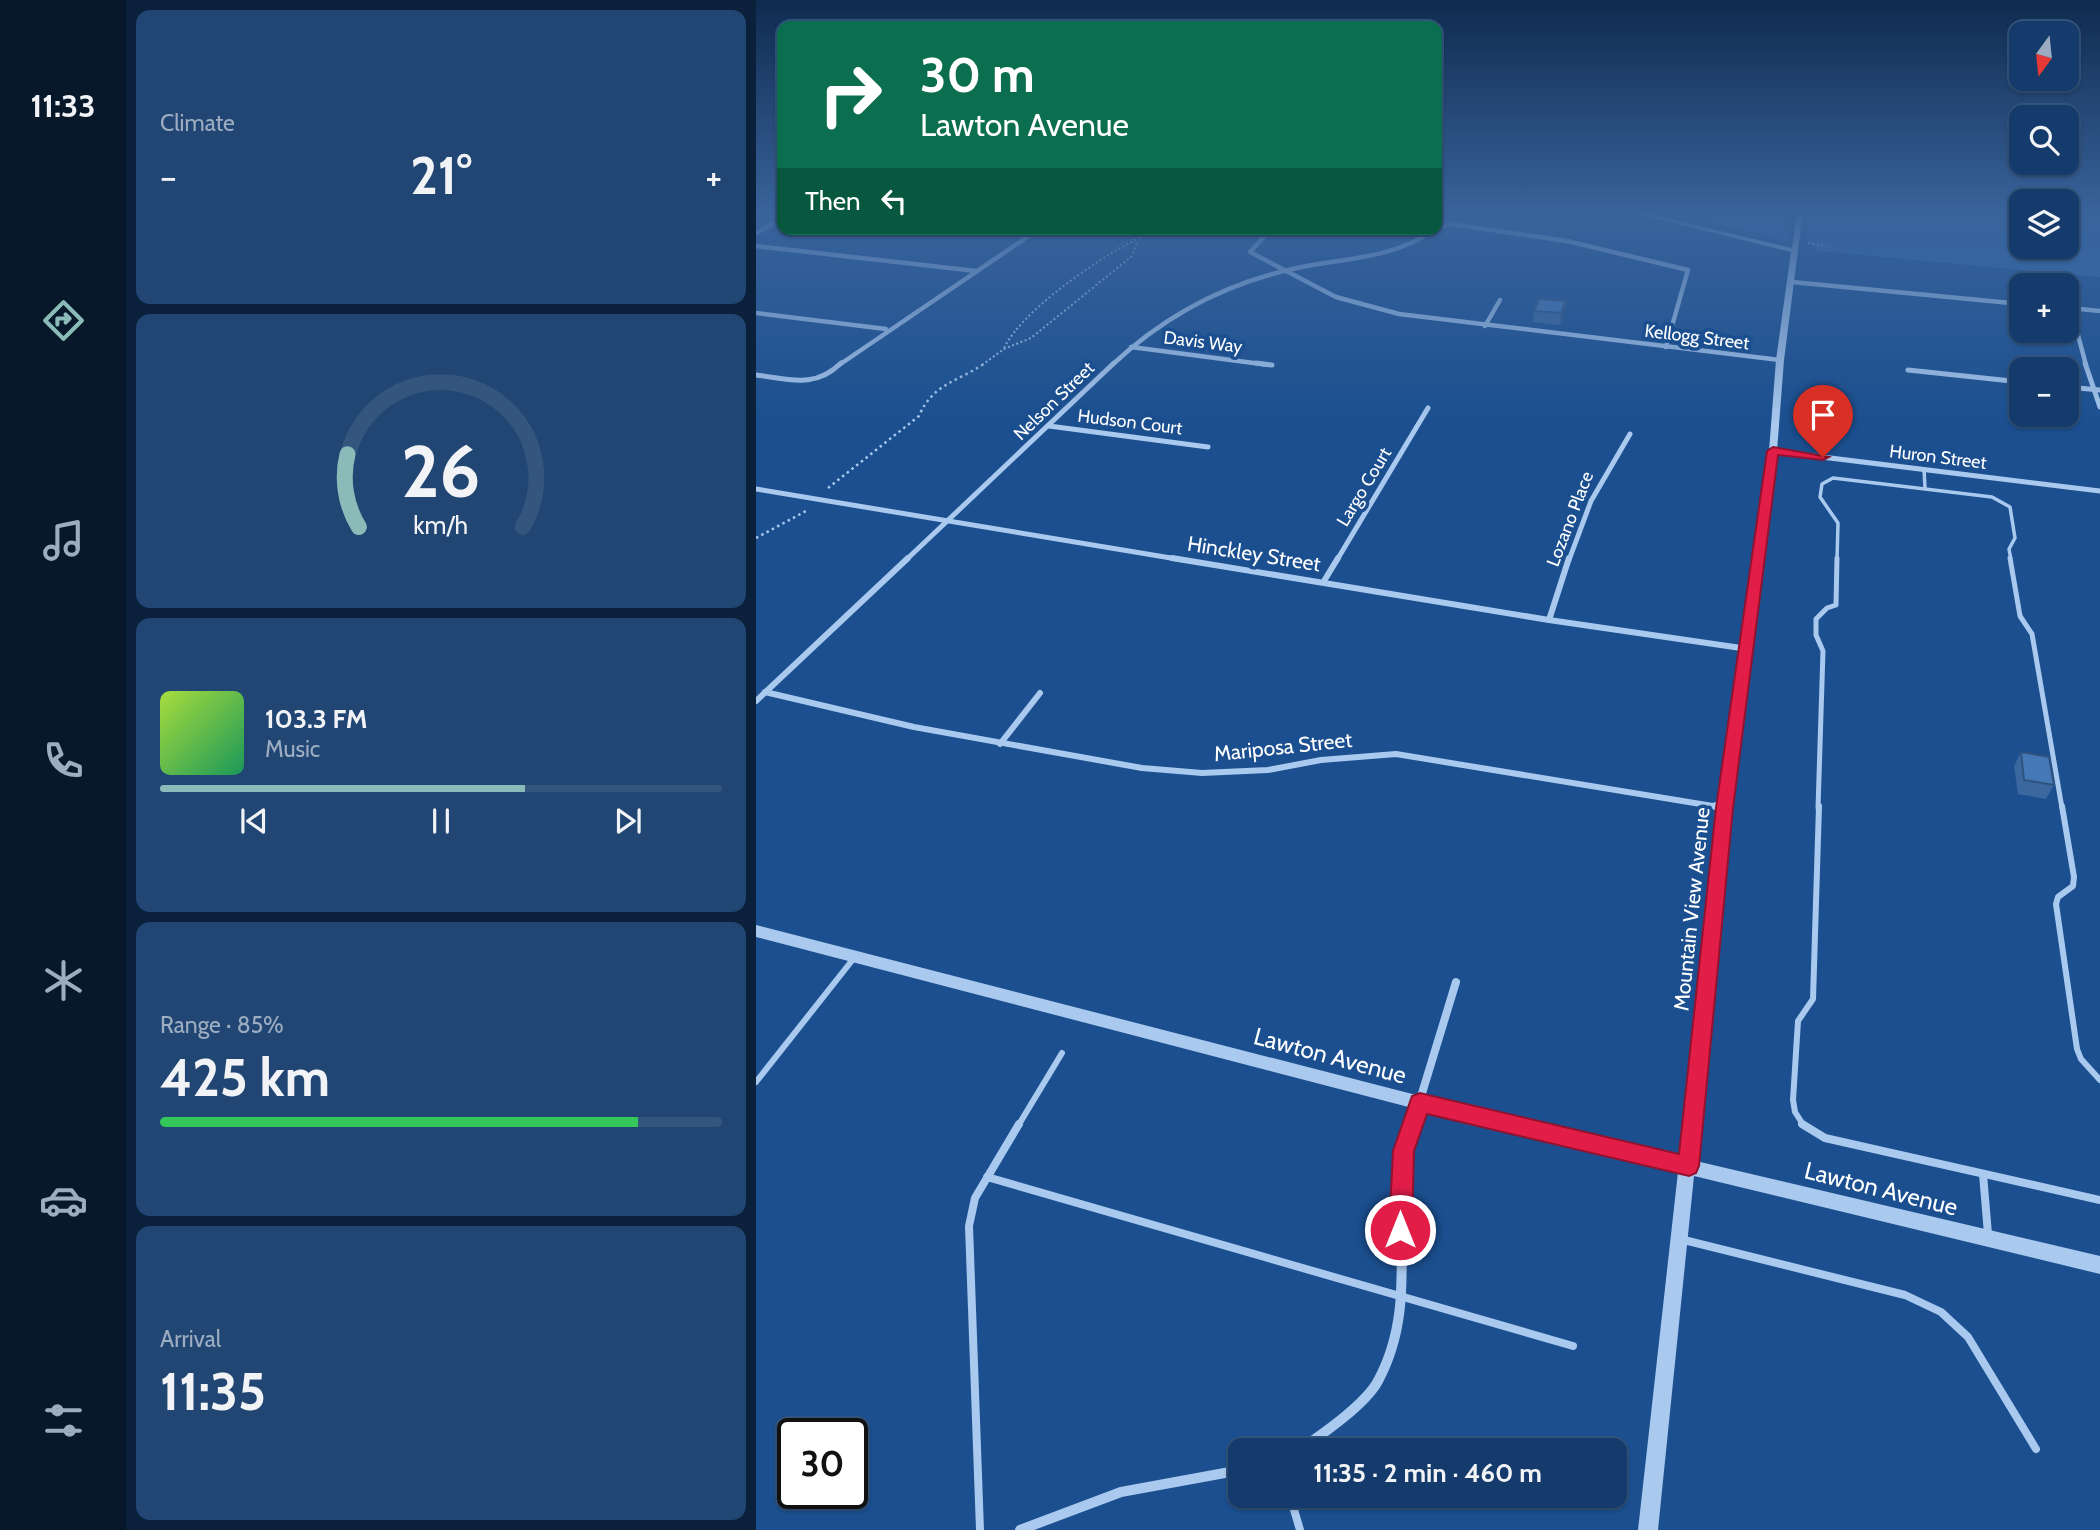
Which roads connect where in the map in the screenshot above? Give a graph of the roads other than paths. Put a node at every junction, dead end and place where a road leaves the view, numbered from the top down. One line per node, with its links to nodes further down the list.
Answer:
1 (959, 282): 13 (street)
2 (1250, 282): 15 (street, Nelson Street)
3 (1307, 282): 12 (street, Kellogg Street)
4 (1684, 282): 16 (street, Nelson Street)
5 (1792, 282): 17 (street, Mountain View Avenue)
6 (1796, 282): 8 (street)
7 (1500, 300): 12 (street)
8 (2009, 303)
9 (2079, 309): 10 (street)
10 (2100, 311)
11 (756, 313): 13 (street)
12 (1485, 326): 16 (street, Kellogg Street)
13 (886, 330): 20 (street)
14 (2079, 343): 23 (street)
15 (1131, 347): 18 (street, Davis Way); 27 (street, Nelson Street)
16 (1666, 347): 17 (street, Kellogg Street)
17 (1780, 360): 30 (street, Mountain View Avenue)
18 (1272, 365)
19 (1908, 370): 21 (street)
20 (756, 375)
21 (2009, 381)
22 (2079, 388): 23 (street)
23 (2092, 389): 24 (street); 25 (street)
24 (2100, 390)
25 (2100, 407)
26 (1428, 408): 36 (street, Largo Court)
27 (1049, 426): 29 (street, Hudson Court); 35 (street, Nelson Street)
28 (1630, 434): 37 (street, Lozano Place)
29 (1208, 447)
30 (1773, 451): 31 (street, Huron Street); 38 (street, Mountain View Avenue)
31 (1924, 469): 32 (lane); 34 (street, Huron Street)
32 (1925, 488): 48 (lane); 52 (lane)
33 (756, 489): 35 (street, Hinckley Street)
34 (2100, 491)
35 (948, 522): 36 (street, Hinckley Street); 39 (street, Nelson Street)
36 (1324, 581): 37 (street, Hinckley Street)
37 (1549, 620): 38 (street, Hinckley Street)
38 (1748, 649): 43 (street, Mountain View Avenue)
39 (765, 692): 41 (street, Nelson Street); 42 (street, Mariposa Street)
40 (1041, 692): 42 (street)
41 (756, 701)
42 (1000, 744): 43 (street, Mariposa Street)
43 (1725, 808): 51 (street, Mountain View Avenue)
44 (756, 931): 45 (street, Lawton Avenue)
45 (856, 957): 49 (lane); 50 (street, Lawton Avenue)
46 (1456, 982): 50 (street)
47 (1062, 1053): 53 (lane)
48 (2100, 1080)
49 (756, 1082)
50 (1420, 1103): 51 (street, Lawton Avenue); 58 (street)
51 (1689, 1166): 55 (street, Lawton Avenue); 56 (street, Mountain View Avenue)
52 (1983, 1174): 54 (lane); 55 (lane)
53 (987, 1177): 58 (lane); 64 (lane)
54 (2100, 1200)
55 (1988, 1238): 57 (street, Lawton Avenue)
56 (1681, 1239): 61 (lane); 67 (street, Mountain View Avenue)
57 (2100, 1265)
58 (1403, 1294): 59 (lane); 60 (street)
59 (1573, 1346)
60 (1318, 1438)
61 (2036, 1449)
62 (1228, 1472): 65 (street)
63 (1294, 1508): 66 (lane)
64 (980, 1530)
65 (1020, 1530)
66 (1300, 1530)
67 (1648, 1530)

